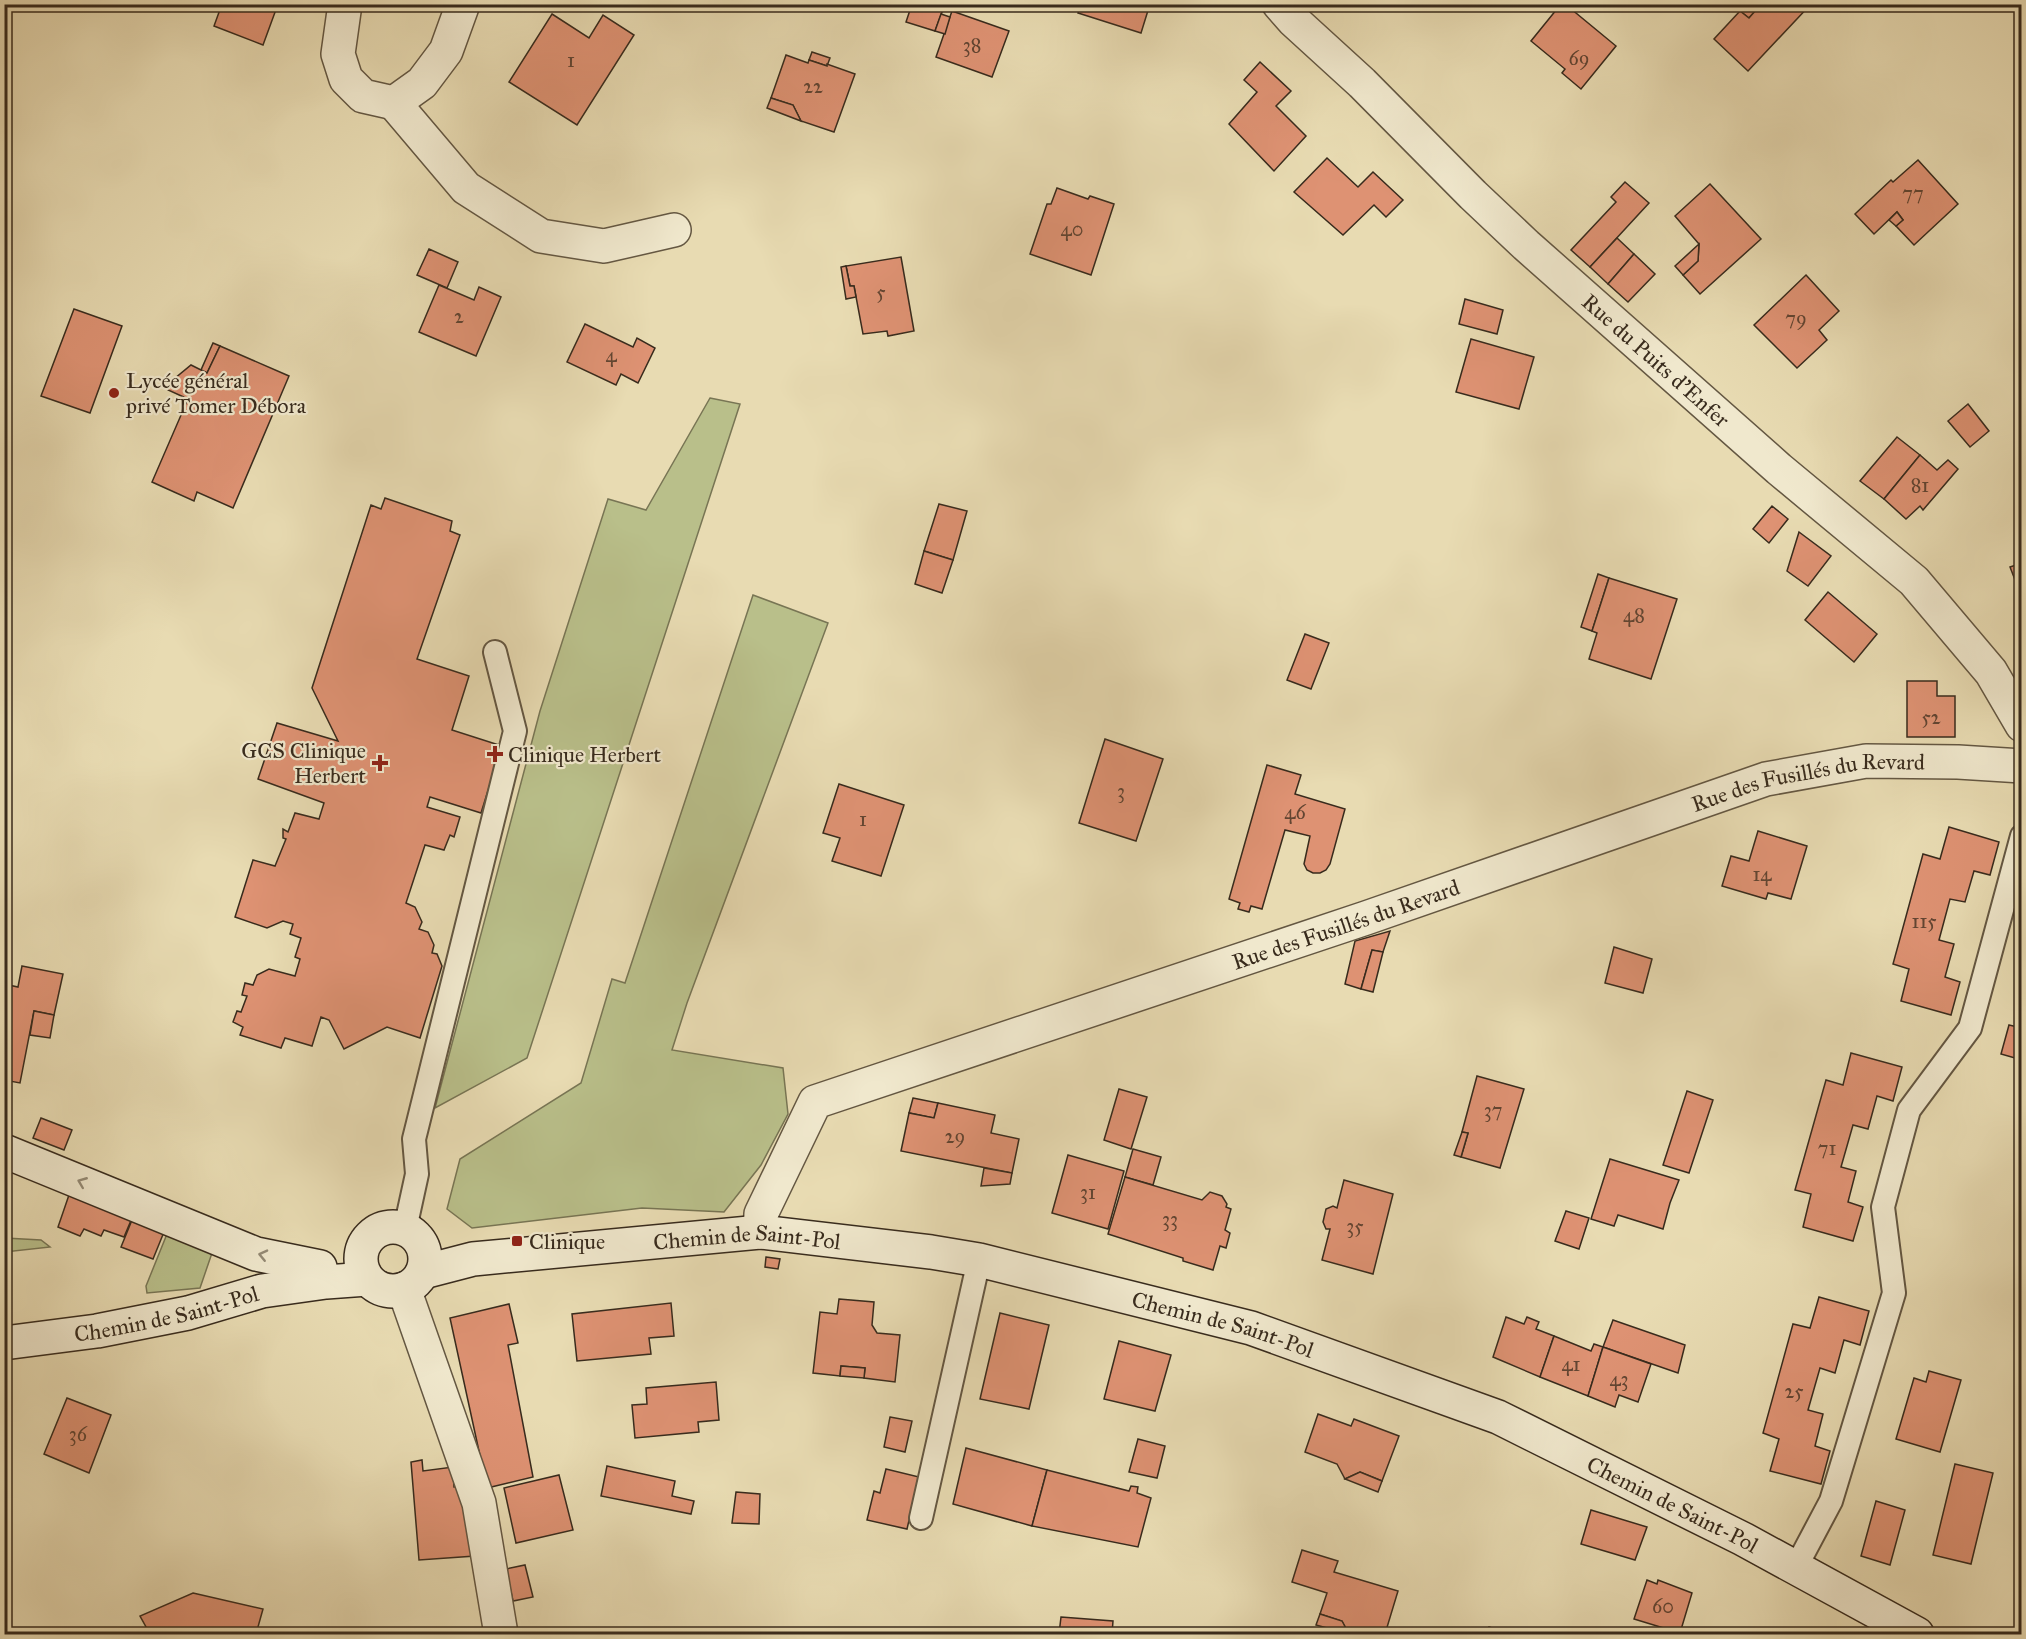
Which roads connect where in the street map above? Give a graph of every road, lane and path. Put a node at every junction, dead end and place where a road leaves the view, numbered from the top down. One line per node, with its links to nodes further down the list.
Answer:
1 (345, 4): 4 (street)
2 (463, 4): 4 (street)
3 (1287, 10): 7 (street, Rue du Puits d'Enfer)
4 (394, 103): 5 (street)
5 (674, 230)
6 (495, 652): 12 (lane)
7 (2022, 725)
8 (2022, 766): 11 (street, Rue des Fusillés du Revard)
9 (2022, 836): 18 (lane)
10 (4, 1150): 15 (street, one-way to 10)
11 (760, 1232): 12 (street, Chemin de Saint-Pol); 13 (street, Chemin de Saint-Pol)
12 (416, 1259): 14 (street); 14 (street); 19 (street)
13 (979, 1260): 17 (lane); 18 (street, Chemin de Saint-Pol)
14 (364, 1268): 15 (street)
15 (323, 1274): 16 (street, Chemin de Saint-Pol)
16 (4, 1343)
17 (921, 1518)
18 (1796, 1567): 20 (street, Chemin de Saint-Pol)
19 (501, 1635)
20 (1917, 1635)

